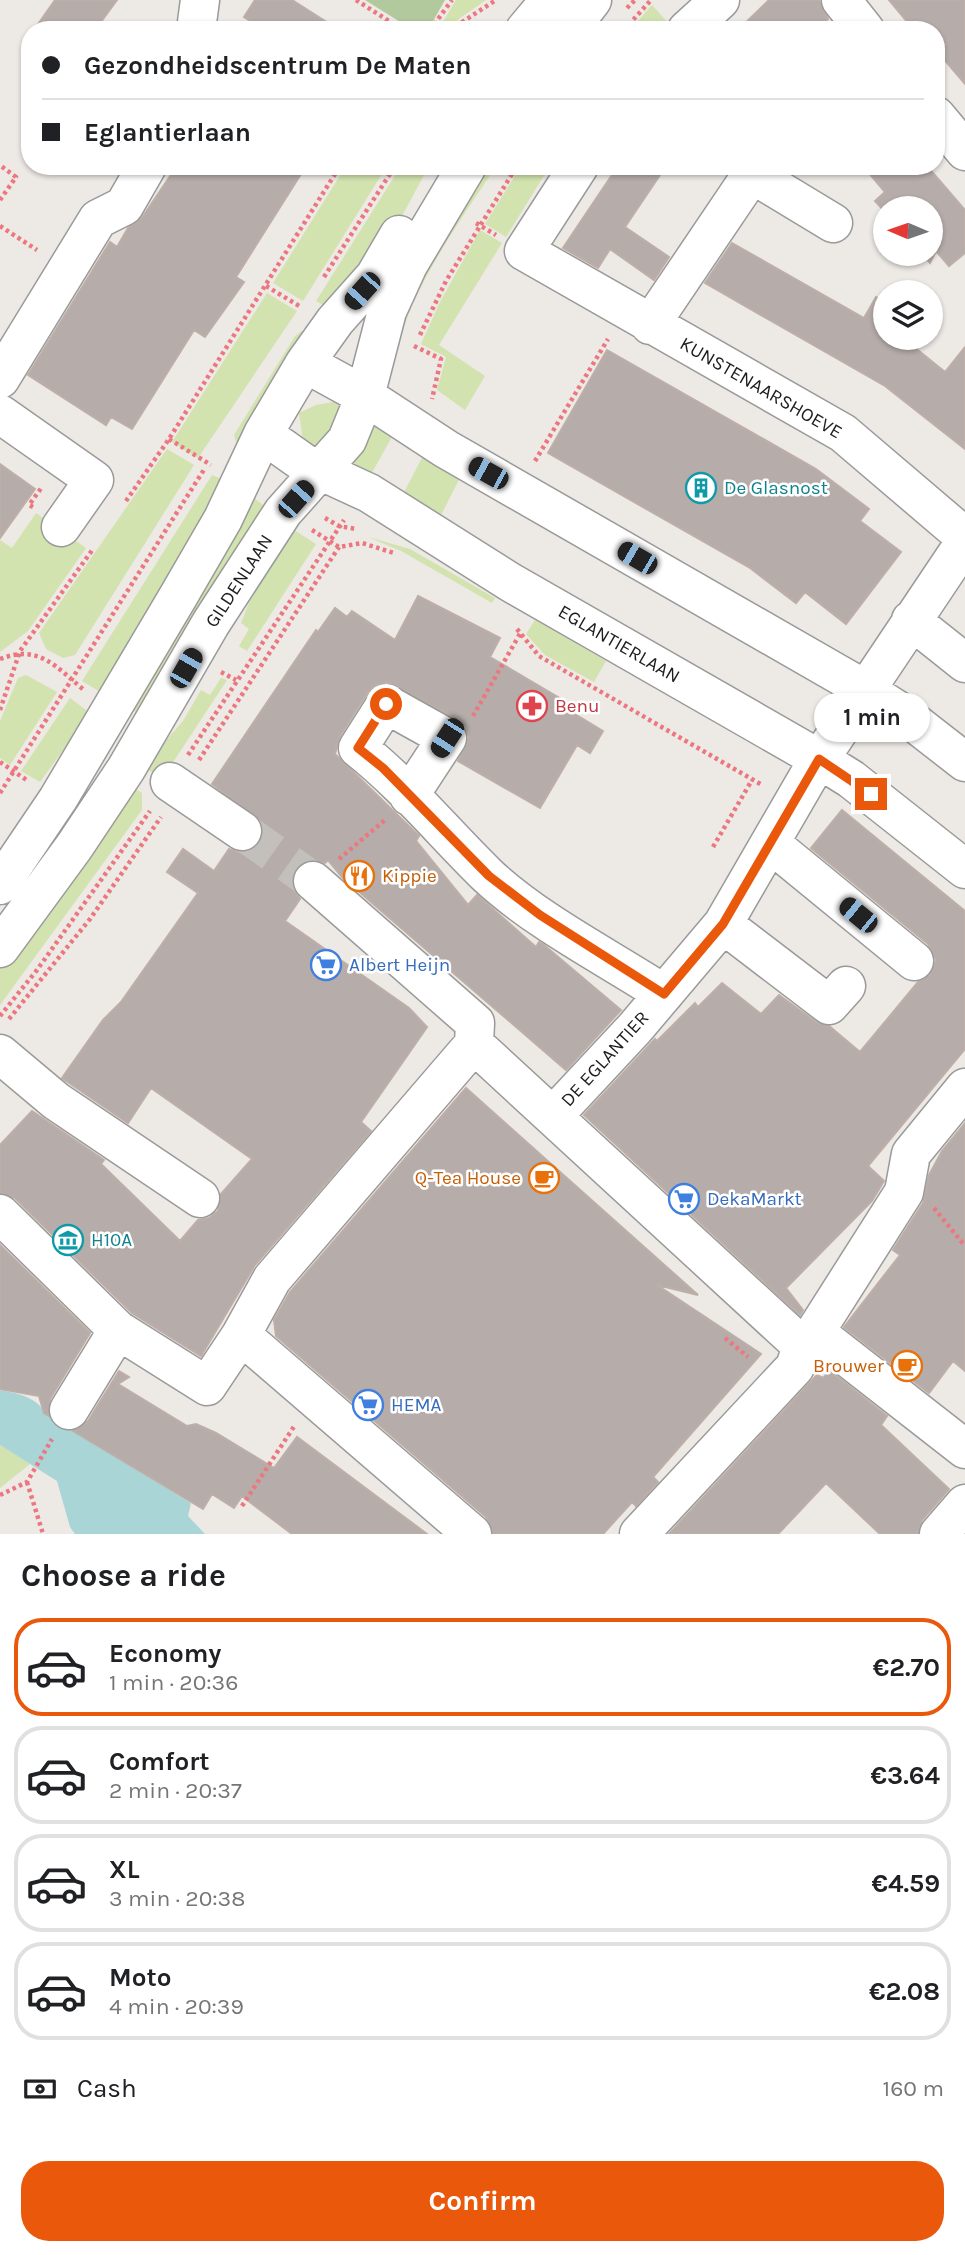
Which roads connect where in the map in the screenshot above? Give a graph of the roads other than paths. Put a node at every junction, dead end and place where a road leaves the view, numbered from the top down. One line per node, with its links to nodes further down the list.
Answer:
1 (200, 0): 6 (street)
2 (550, 0): 7 (street)
3 (592, 0): 8 (street)
4 (720, 0): 9 (street)
5 (841, 0): 10 (street)
6 (197, 21)
7 (532, 21)
8 (576, 21)
9 (697, 21)
10 (858, 21)
11 (945, 127): 12 (street)
12 (965, 151)
13 (143, 175): 22 (street)
14 (435, 175): 21 (street)
15 (462, 175): 23 (street, GILDENLAAN)
16 (573, 175): 20 (street, KUNSTENAARSHOEVE)
17 (751, 175): 20 (street)
18 (754, 175): 19 (street)
19 (833, 223)
20 (637, 318): 28 (street, KUNSTENAARSHOEVE)
21 (305, 363): 23 (street); 25 (street)
22 (0, 379)
23 (365, 396): 26 (street, GILDENLAAN); 31 (street)
24 (0, 414): 27 (street)
25 (263, 434): 26 (street, EGLANTIERLAAN); 40 (street)
26 (321, 472): 32 (street, EGLANTIERLAAN); 42 (street, GILDENLAAN)
27 (61, 527)
28 (965, 540): 29 (street, KUNSTENAARSHOEVE)
29 (911, 620): 30 (street); 31 (street, KUNSTENAARSHOEVE)
30 (965, 663)
31 (864, 689): 32 (street, KUNSTENAARSHOEVE); 33 (street)
32 (819, 759): 37 (street, DE EGLANTIER); 38 (street, EGLANTIERLAAN)
33 (965, 762)
34 (175, 785): 36 (street)
35 (408, 796): 45 (street)
36 (242, 831)
37 (770, 843): 41 (street, DE EGLANTIER); 43 (street)
38 (965, 869)
39 (316, 883): 47 (street)
40 (0, 885)
41 (723, 924): 44 (street); 45 (street, DE EGLANTIER)
42 (0, 948)
43 (914, 961)
44 (846, 986)
45 (664, 994): 49 (street, DE EGLANTIER)
46 (4, 1037): 50 (street)
47 (474, 1044): 49 (street, DE EGLANTIER); 53 (street)
48 (965, 1088): 54 (street)
49 (553, 1116): 54 (street, DE EGLANTIER)
50 (200, 1198)
51 (0, 1214): 52 (street)
52 (118, 1330): 53 (street); 55 (street)
53 (241, 1335): 58 (street)
54 (809, 1339): 56 (street, DE EGLANTIER); 59 (street)
55 (61, 1423)
56 (965, 1449)
57 (965, 1504): 60 (street)
58 (472, 1534)
59 (639, 1534)
60 (939, 1534)

